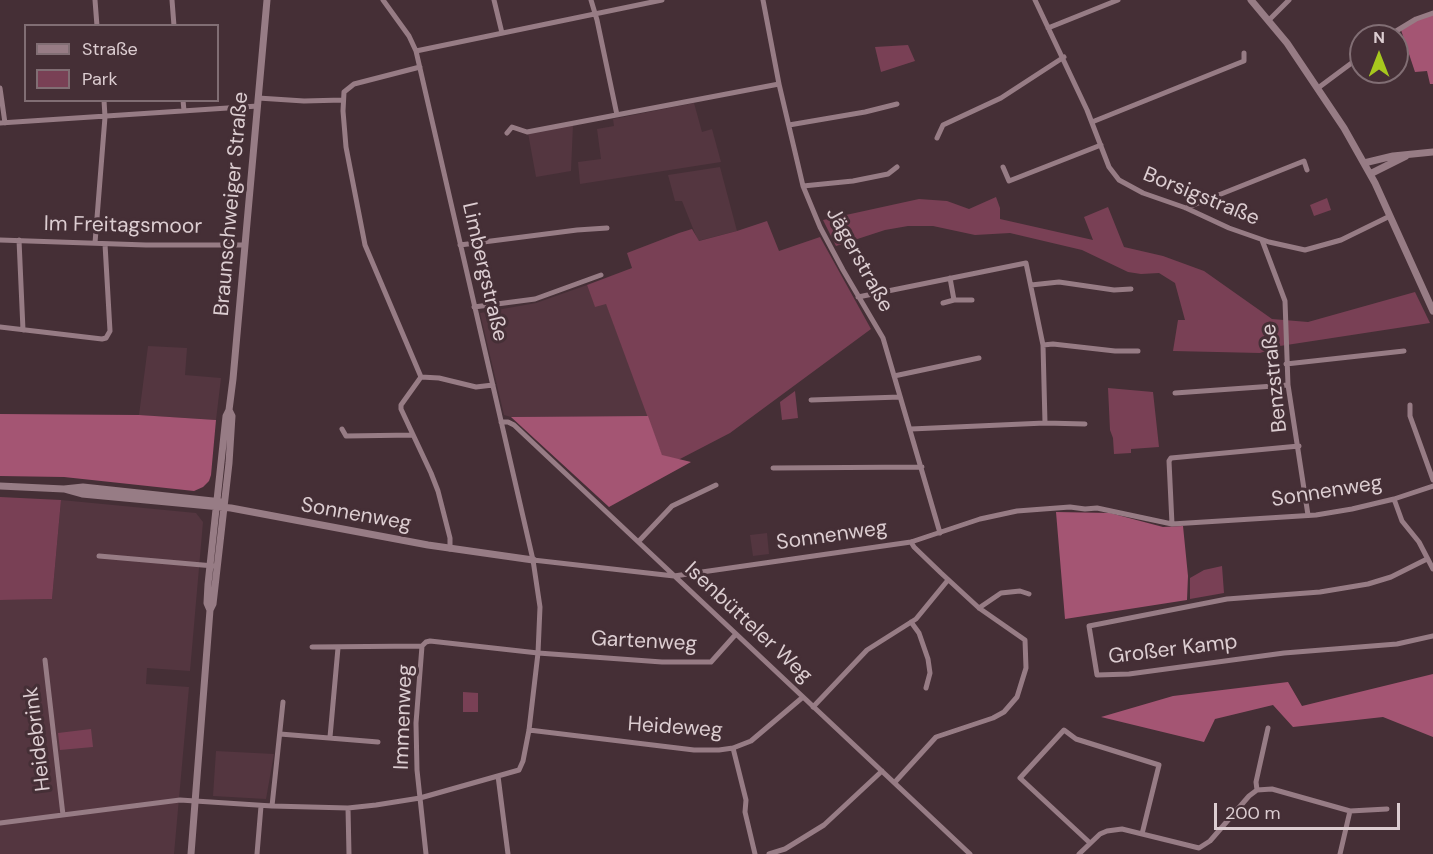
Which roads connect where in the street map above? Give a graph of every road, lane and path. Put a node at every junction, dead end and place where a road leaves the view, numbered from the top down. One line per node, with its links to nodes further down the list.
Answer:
1 (95, 0): 16 (street)
2 (172, 0): 17 (street)
3 (267, 0): 30 (street, Braunschweiger Straße)
4 (383, 0): 21 (street, Limbergstraße)
5 (494, 0): 20 (street)
6 (591, 0): 14 (street)
7 (662, 0): 14 (street)
8 (763, 0): 26 (street, Jägerstraße)
9 (1035, 0): 19 (street, Borsigstraße)
10 (1118, 0): 19 (street)
11 (1251, 0): 15 (street)
12 (1289, 0): 15 (street)
13 (1433, 13): 18 (street)
14 (595, 14): 20 (street); 35 (street)
15 (1269, 20): 28 (street)
16 (98, 24)
17 (174, 24)
18 (1408, 24)
19 (1048, 28): 23 (street, Borsigstraße)
20 (502, 33): 21 (street)
21 (417, 51): 25 (street, Limbergstraße)
22 (1244, 53): 37 (street)
23 (1064, 57): 37 (street, Borsigstraße); 41 (street)
24 (1349, 65): 28 (street)
25 (420, 67): 29 (street); 60 (street, Limbergstraße)
26 (778, 84): 35 (street); 39 (street, Jägerstraße)
27 (0, 88): 38 (street)
28 (1318, 88): 45 (street)
29 (343, 100): 30 (street); 79 (street)
30 (260, 101): 34 (street); 59 (street, Braunschweiger Straße)
31 (104, 102): 36 (street)
32 (183, 102): 34 (street)
33 (897, 104): 39 (street)
34 (184, 111): 36 (street)
35 (617, 115): 40 (street)
36 (105, 117): 38 (street); 57 (street)
37 (1092, 122): 42 (street, Borsigstraße)
38 (2, 123)
39 (789, 125): 50 (street, Jägerstraße)
40 (507, 133)
41 (937, 138)
42 (1101, 145): 47 (street); 51 (street, Borsigstraße)
43 (1433, 152): 44 (street)
44 (1406, 156): 45 (street); 49 (street)
45 (1364, 163): 49 (street)
46 (897, 167): 50 (street)
47 (1003, 167)
48 (1307, 170): 51 (street)
49 (1370, 174): 52 (street)
50 (803, 186): 65 (street, Jägerstraße)
51 (1186, 208): 56 (street, Borsigstraße)
52 (1390, 216): 56 (street, Borsigstraße); 70 (street)
53 (607, 228): 60 (street)
54 (0, 240): 55 (street, Im Freitagsmoor)
55 (20, 240): 57 (street, Im Freitagsmoor); 72 (street)
56 (1262, 240): 77 (street, Benzstraße)
57 (95, 243): 58 (street, Im Freitagsmoor)
58 (105, 244): 59 (street, Im Freitagsmoor); 72 (street)
59 (245, 245): 100 (street, Braunschweiger Straße)
60 (460, 245): 69 (street, Limbergstraße)
61 (601, 275): 69 (street)
62 (950, 278): 63 (street); 65 (street); 66 (street)
63 (1031, 285): 64 (street); 73 (street)
64 (1131, 289)
65 (858, 297): 78 (street, Jägerstraße)
66 (954, 300): 67 (street); 68 (street)
67 (972, 300)
68 (943, 303)
69 (474, 307): 80 (street, Limbergstraße)
70 (1433, 311)
71 (0, 327): 72 (street)
72 (22, 330)
73 (1043, 345): 74 (street); 87 (street)
74 (1138, 351)
75 (1404, 351): 77 (street)
76 (979, 358): 78 (street)
77 (1286, 364): 81 (street, Benzstraße)
78 (894, 376): 83 (street, Jägerstraße)
79 (421, 377): 80 (street); 91 (street)
80 (493, 385): 86 (street, Limbergstraße)
81 (1288, 385): 82 (street); 92 (street, Benzstraße)
82 (1175, 393)
83 (900, 397): 84 (street); 90 (street, Jägerstraße)
84 (812, 400)
85 (1410, 405): 95 (street)
86 (501, 422): 104 (street, Isenbütteler Weg); 108 (street, Limbergstraße)
87 (1045, 423): 88 (street); 90 (street)
88 (1085, 424)
89 (342, 429): 91 (street)
90 (911, 429): 93 (street, Jägerstraße)
91 (413, 435): 106 (street)
92 (1299, 446): 101 (street, Benzstraße); 102 (street)
93 (922, 467): 94 (street); 103 (street, Jägerstraße)
94 (773, 468)
95 (1433, 480)
96 (716, 485): 104 (street)
97 (0, 486): 100 (street, Sonnenweg)
98 (1433, 486): 99 (street, Sonnenweg)
99 (1394, 499): 101 (street, Sonnenweg); 109 (street)
100 (222, 505): 106 (street, Sonnenweg); 110 (street, Braunschweiger Straße)
101 (1308, 515): 102 (street, Sonnenweg)
102 (1172, 524): 103 (street, Sonnenweg)
103 (940, 532): 105 (street, Sonnenweg)
104 (639, 541): 112 (street, Isenbütteler Weg)
105 (911, 542): 112 (street, Sonnenweg); 113 (street)
106 (450, 549): 108 (street, Sonnenweg)
107 (99, 556): 110 (street)
108 (533, 560): 112 (street, Sonnenweg); 122 (street, Limbergstraße)
109 (1427, 560): 111 (street); 118 (street, Großer Kamp)
110 (213, 566): 139 (street, Braunschweiger Straße)
111 (1433, 569)
112 (674, 576): 117 (street, Isenbütteler Weg)
113 (948, 580): 115 (street); 116 (street)
114 (1029, 594): 115 (street)
115 (979, 608): 136 (street)
116 (911, 622): 124 (street); 127 (street)
117 (736, 634): 122 (street, Gartenweg); 125 (street, Isenbütteler Weg)
118 (1433, 636)
119 (422, 646): 121 (street); 122 (street, Immenweg); 138 (street, Immenweg)
120 (312, 647): 121 (street)
121 (338, 648): 131 (street)
122 (538, 653): 129 (street, Limbergstraße)
123 (45, 660): 145 (street, Heidebrink)
124 (926, 688)
125 (803, 697): 127 (street, Isenbütteler Weg); 133 (street, Heideweg)
126 (283, 702): 130 (street)
127 (813, 707): 134 (street, Isenbütteler Weg)
128 (1268, 728): 137 (street)
129 (529, 730): 133 (street, Heideweg); 135 (street, Limbergstraße)
130 (280, 734): 131 (street); 141 (street)
131 (330, 737): 132 (street)
132 (378, 742)
133 (733, 748): 155 (street)
134 (882, 771): 136 (street, Isenbütteler Weg); 156 (street)
135 (498, 776): 138 (street); 154 (street)
136 (895, 782): 157 (street, Isenbütteler Weg)
137 (1257, 790): 144 (street); 149 (street)
138 (420, 798): 142 (street); 153 (street, Immenweg)
139 (195, 802): 140 (street); 145 (street); 150 (street, Braunschweiger Straße)
140 (261, 806): 141 (street); 151 (street)
141 (272, 806): 142 (street)
142 (348, 808): 152 (street)
143 (1387, 808): 144 (street)
144 (1350, 811): 159 (street)
145 (63, 814): 146 (street)
146 (0, 823)
147 (1142, 834): 148 (street); 148 (street); 149 (street)
148 (1090, 843): 158 (street)
149 (1199, 851)
150 (191, 854)
151 (257, 854)
152 (349, 854)
153 (426, 854)
154 (508, 854)
155 (755, 854)
156 (769, 854)
157 (970, 854)
158 (1079, 854)
159 (1340, 854)

